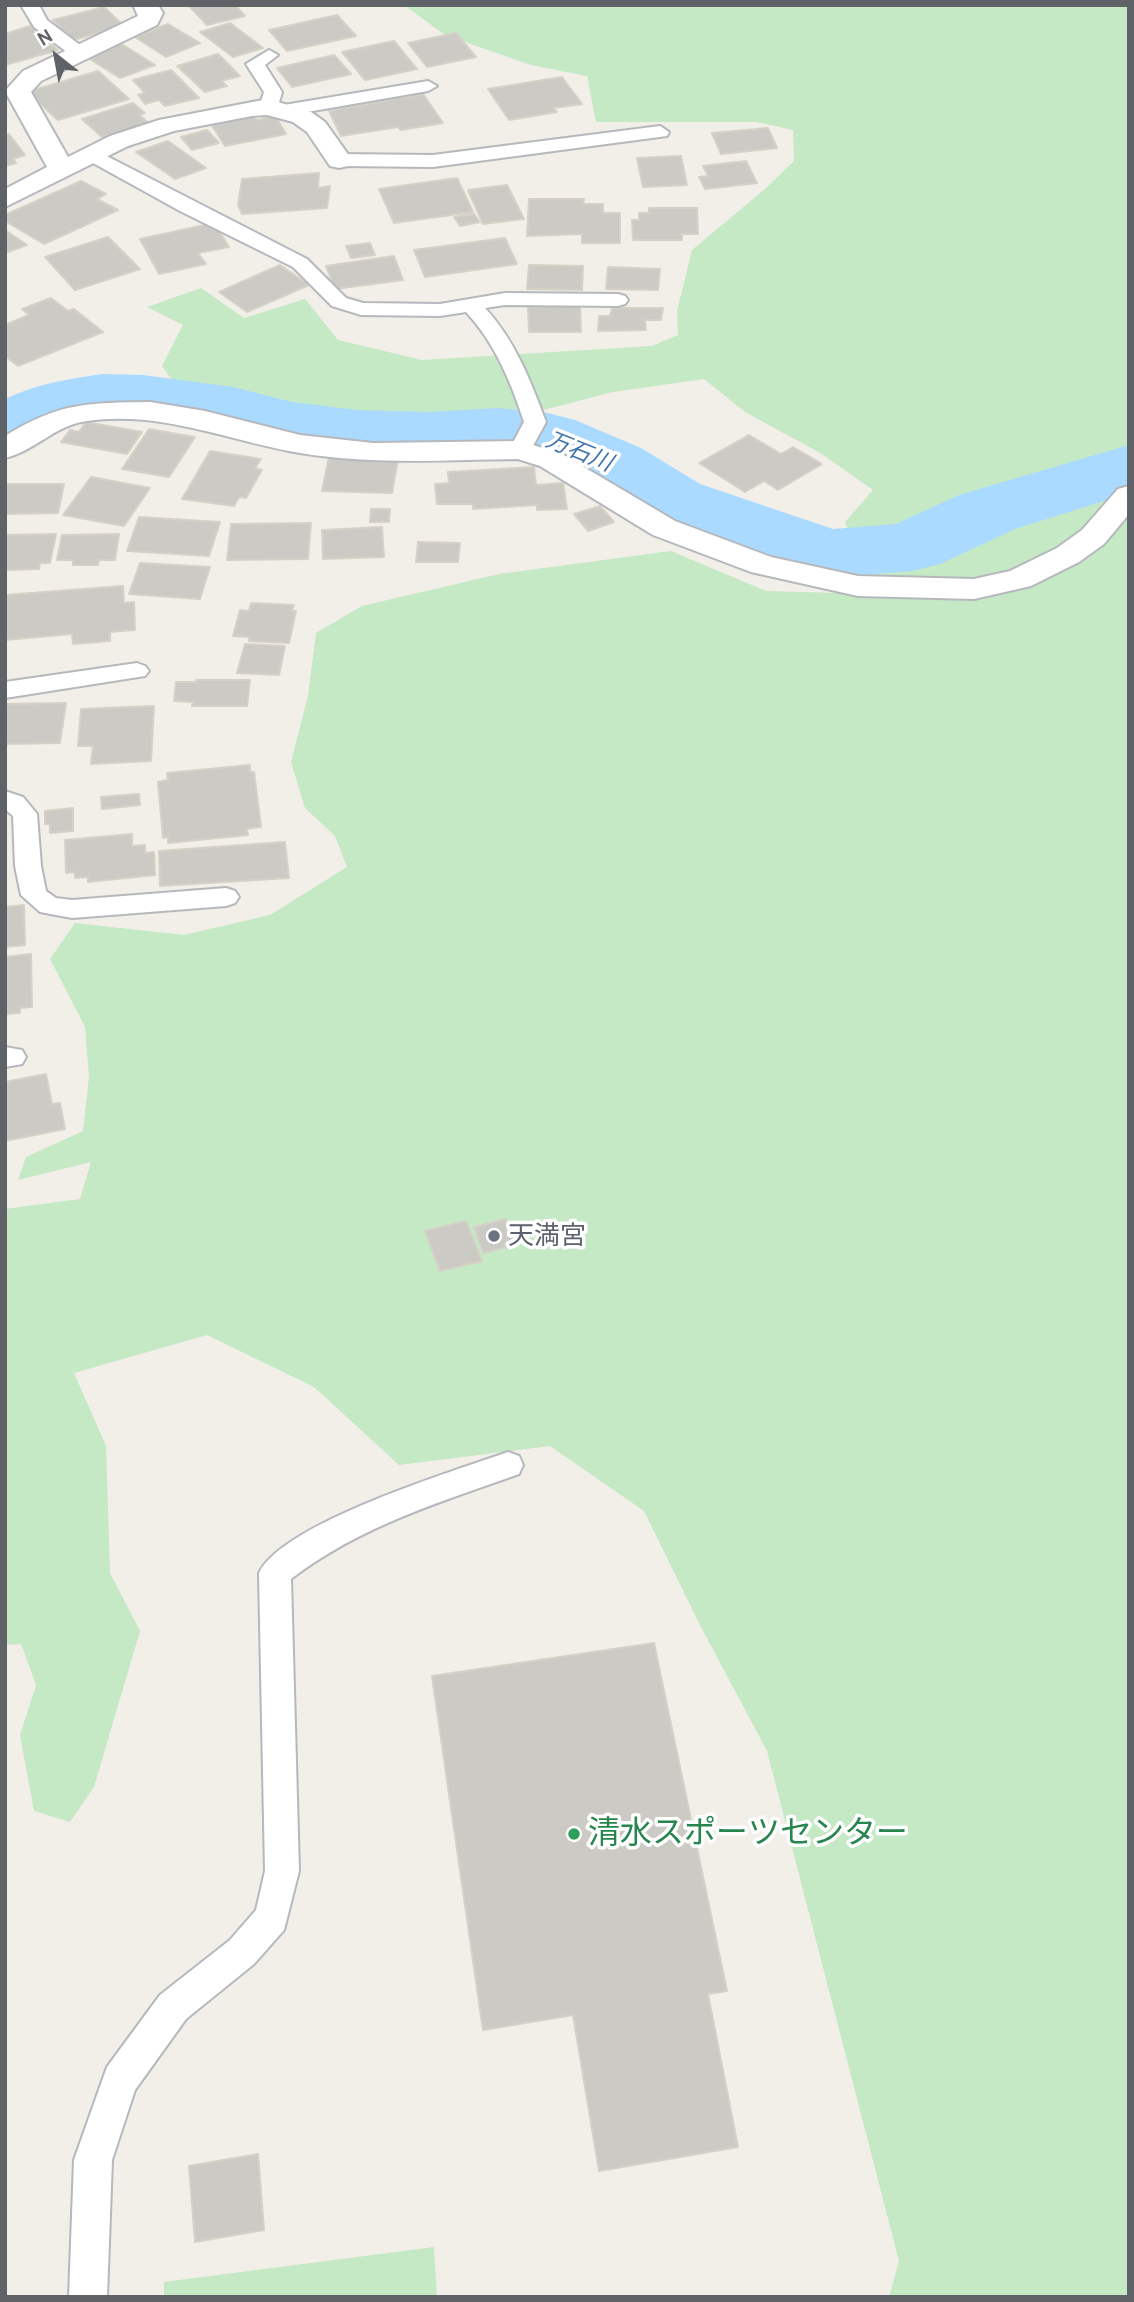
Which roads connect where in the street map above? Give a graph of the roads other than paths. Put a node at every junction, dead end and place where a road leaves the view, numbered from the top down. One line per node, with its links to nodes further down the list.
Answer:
1 (30, 5): 3 (lane)
2 (145, 5): 3 (street)
3 (78, 52): 6 (street)
4 (269, 55): 7 (lane)
5 (428, 86): 7 (lane)
6 (12, 92): 11 (street)
7 (276, 109): 9 (street); 10 (street)
8 (660, 132): 10 (lane)
9 (91, 154): 11 (street); 14 (lane)
10 (339, 160)
11 (62, 170): 12 (street)
12 (5, 200)
13 (618, 300): 14 (lane)
14 (470, 304): 15 (lane)
15 (521, 447): 16 (street); 17 (street)
16 (5, 449)
17 (1129, 495)
18 (137, 671): 19 (lane)
19 (5, 690)
20 (5, 799): 21 (lane)
21 (226, 897)
22 (508, 1465): 23 (lane)
23 (89, 2297)

